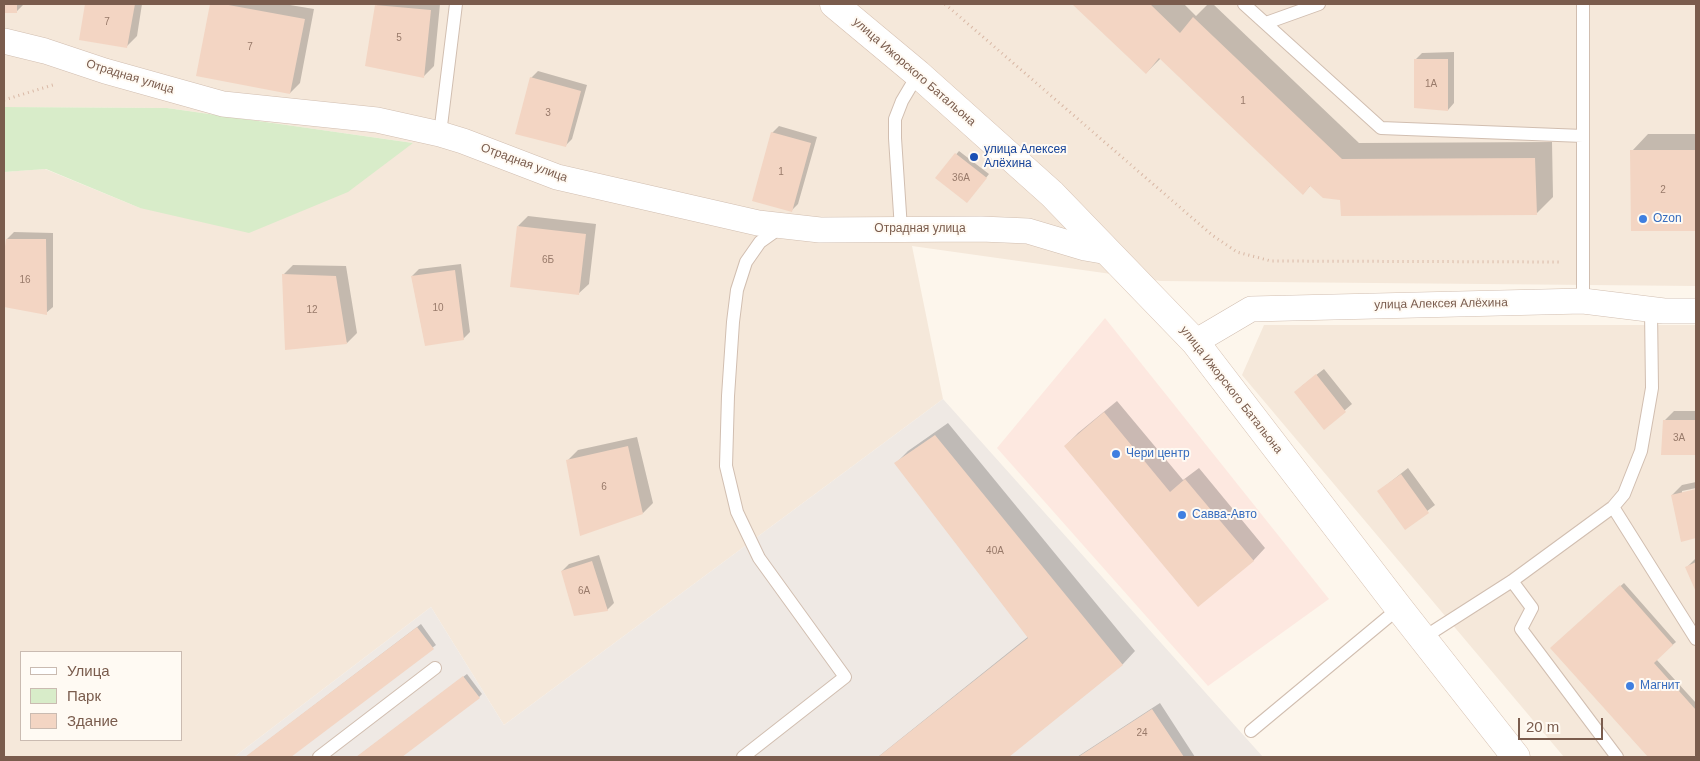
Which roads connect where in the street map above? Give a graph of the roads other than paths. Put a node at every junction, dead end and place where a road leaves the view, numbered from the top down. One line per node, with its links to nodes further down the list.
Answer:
1 (456, 4): 9 (lane)
2 (834, 4): 8 (street, улица Ижорского Батальона)
3 (1244, 4): 6 (lane)
4 (1319, 4): 6 (lane)
5 (1582, 4): 10 (lane)
6 (1266, 23): 10 (lane)
7 (4, 41): 9 (street, Отрадная улица)
8 (918, 74): 12 (lane); 13 (street, улица Ижорского Батальона)
9 (440, 134): 11 (street, Отрадная улица)
10 (1583, 136): 14 (lane)
11 (783, 226): 12 (street, Отрадная улица); 26 (lane)
12 (901, 229): 13 (street, Отрадная улица)
13 (1108, 252): 17 (street, улица Ижорского Батальона)
14 (1583, 301): 15 (street, улица Алексея Алёхина); 17 (street, улица Алексея Алёхина)
15 (1651, 310): 16 (street, улица Алексея Алёхина); 18 (lane)
16 (1696, 311)
17 (1195, 342): 20 (street, улица Ижорского Батальона)
18 (1613, 508): 19 (lane); 22 (lane)
19 (1512, 581): 21 (lane); 28 (lane)
20 (1400, 608): 21 (street, улица Ижорского Батальона); 24 (lane)
21 (1422, 638): 27 (street, улица Ижорского Батальона)
22 (1696, 639)
23 (435, 668): 25 (lane)
24 (1251, 731)
25 (319, 757)
26 (743, 757)
27 (1516, 757)
28 (1617, 757)

